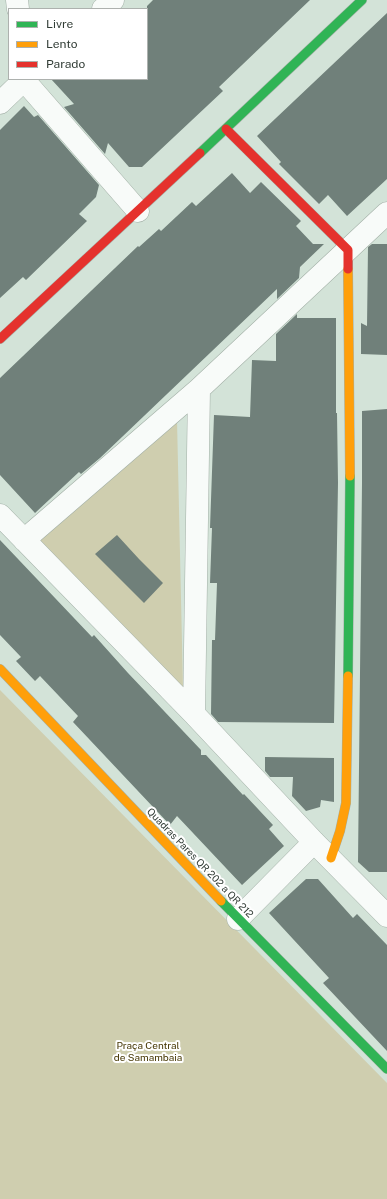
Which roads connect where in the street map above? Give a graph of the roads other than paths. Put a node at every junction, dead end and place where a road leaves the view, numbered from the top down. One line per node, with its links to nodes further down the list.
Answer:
1 (113, 0): 3 (street)
2 (362, 0): 7 (street)
3 (104, 8)
4 (23, 80): 6 (street)
5 (25, 80): 8 (street)
6 (0, 103)
7 (226, 129): 8 (street); 10 (street)
8 (138, 211): 11 (street)
9 (387, 213): 10 (street)
10 (348, 250): 12 (street); 18 (street)
11 (0, 339)
12 (199, 389): 14 (street); 16 (street)
13 (0, 515): 14 (street)
14 (24, 540): 16 (street)
15 (0, 670): 20 (street, Quadras Pares QR 202 a QR 212)
16 (194, 714): 17 (street)
17 (314, 842): 18 (street); 20 (street)
18 (331, 858): 19 (street)
19 (383, 906)
20 (238, 919): 21 (street, Quadras Pares QR 202 a QR 212)
21 (387, 1068)

